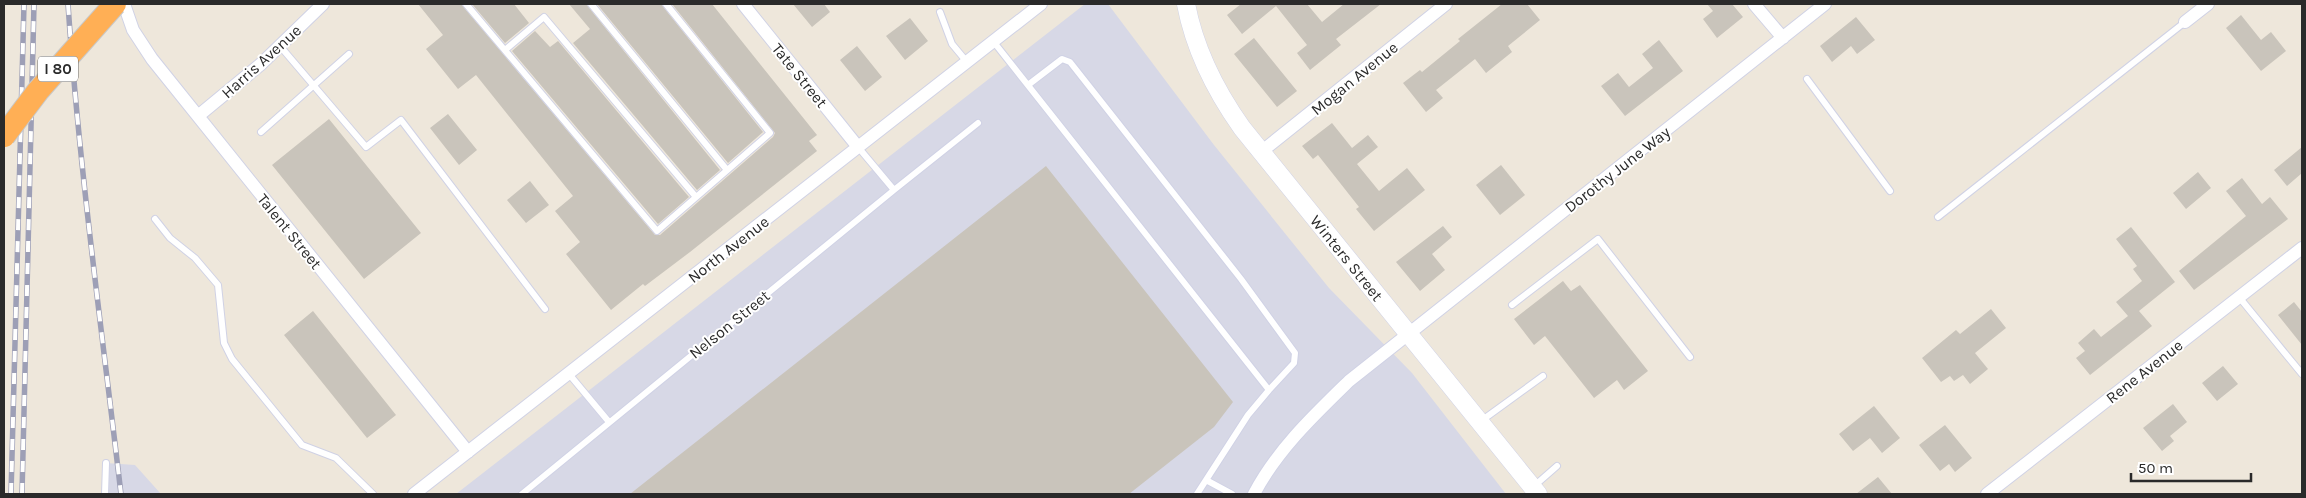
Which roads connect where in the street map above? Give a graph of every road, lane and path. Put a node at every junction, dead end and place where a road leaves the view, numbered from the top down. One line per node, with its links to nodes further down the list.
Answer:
1 (115, 4): 28 (highway, I 80, bridge)
2 (124, 4): 25 (street, Talent Street)
3 (323, 4): 18 (street, Harris Avenue)
4 (466, 4): 19 (lane)
5 (591, 4): 31 (lane)
6 (666, 4): 31 (lane)
7 (743, 4): 29 (street, Tate Street)
8 (1186, 4): 30 (main road, Winters Street)
9 (1446, 4): 30 (street, Mogan Avenue)
10 (1754, 4): 16 (street)
11 (1825, 4): 16 (street, Dorothy June Way)
12 (2208, 4): 15 (street)
13 (1034, 6): 17 (street, North Avenue)
14 (940, 12): 21 (lane)
15 (2185, 22): 35 (lane)
16 (1782, 38): 41 (street, Dorothy June Way)
17 (993, 41): 21 (street, North Avenue); 23 (lane)
18 (280, 46): 24 (lane); 25 (street, Harris Avenue)
19 (505, 50): 34 (lane); 34 (lane)
20 (349, 54): 24 (lane)
21 (967, 62): 29 (street, North Avenue)
22 (1807, 79): 33 (lane)
23 (1028, 85): 46 (lane); 46 (lane)
24 (314, 86): 27 (lane); 40 (lane)
25 (198, 116): 49 (street, Talent Street)
26 (978, 123): 32 (lane, Nelson Street)
27 (261, 132)
28 (4, 136)
29 (858, 147): 32 (lane); 43 (street, North Avenue)
30 (1261, 152): 41 (main road, Winters Street)
31 (727, 170): 34 (lane)
32 (894, 190): 47 (lane, Nelson Street)
33 (1890, 191)
34 (696, 197)
35 (1938, 217)
36 (155, 220): 55 (lane)
37 (2302, 248): 38 (street, Rene Avenue)
38 (2239, 297): 44 (lane); 61 (street, Rene Avenue)
39 (1512, 305): 42 (lane)
40 (545, 309)
41 (1409, 334): 48 (main road, Winters Street); 60 (street, Dorothy June Way)
42 (1690, 356)
43 (569, 374): 47 (lane); 49 (street, North Avenue)
44 (2302, 374)
45 (1543, 376): 48 (lane)
46 (1269, 390): 52 (lane)
47 (609, 422): 57 (lane, Nelson Street)
48 (1480, 422): 53 (main road, Winters Street)
49 (468, 452): 56 (street, North Avenue)
50 (106, 463): 54 (lane)
51 (1557, 466): 53 (lane)
52 (1206, 480): 58 (lane); 59 (lane)
53 (1535, 491)
54 (105, 494)
55 (373, 494)
56 (414, 494)
57 (522, 494)
58 (1197, 494)
59 (1232, 494)
60 (1254, 494)
61 (1987, 494)

